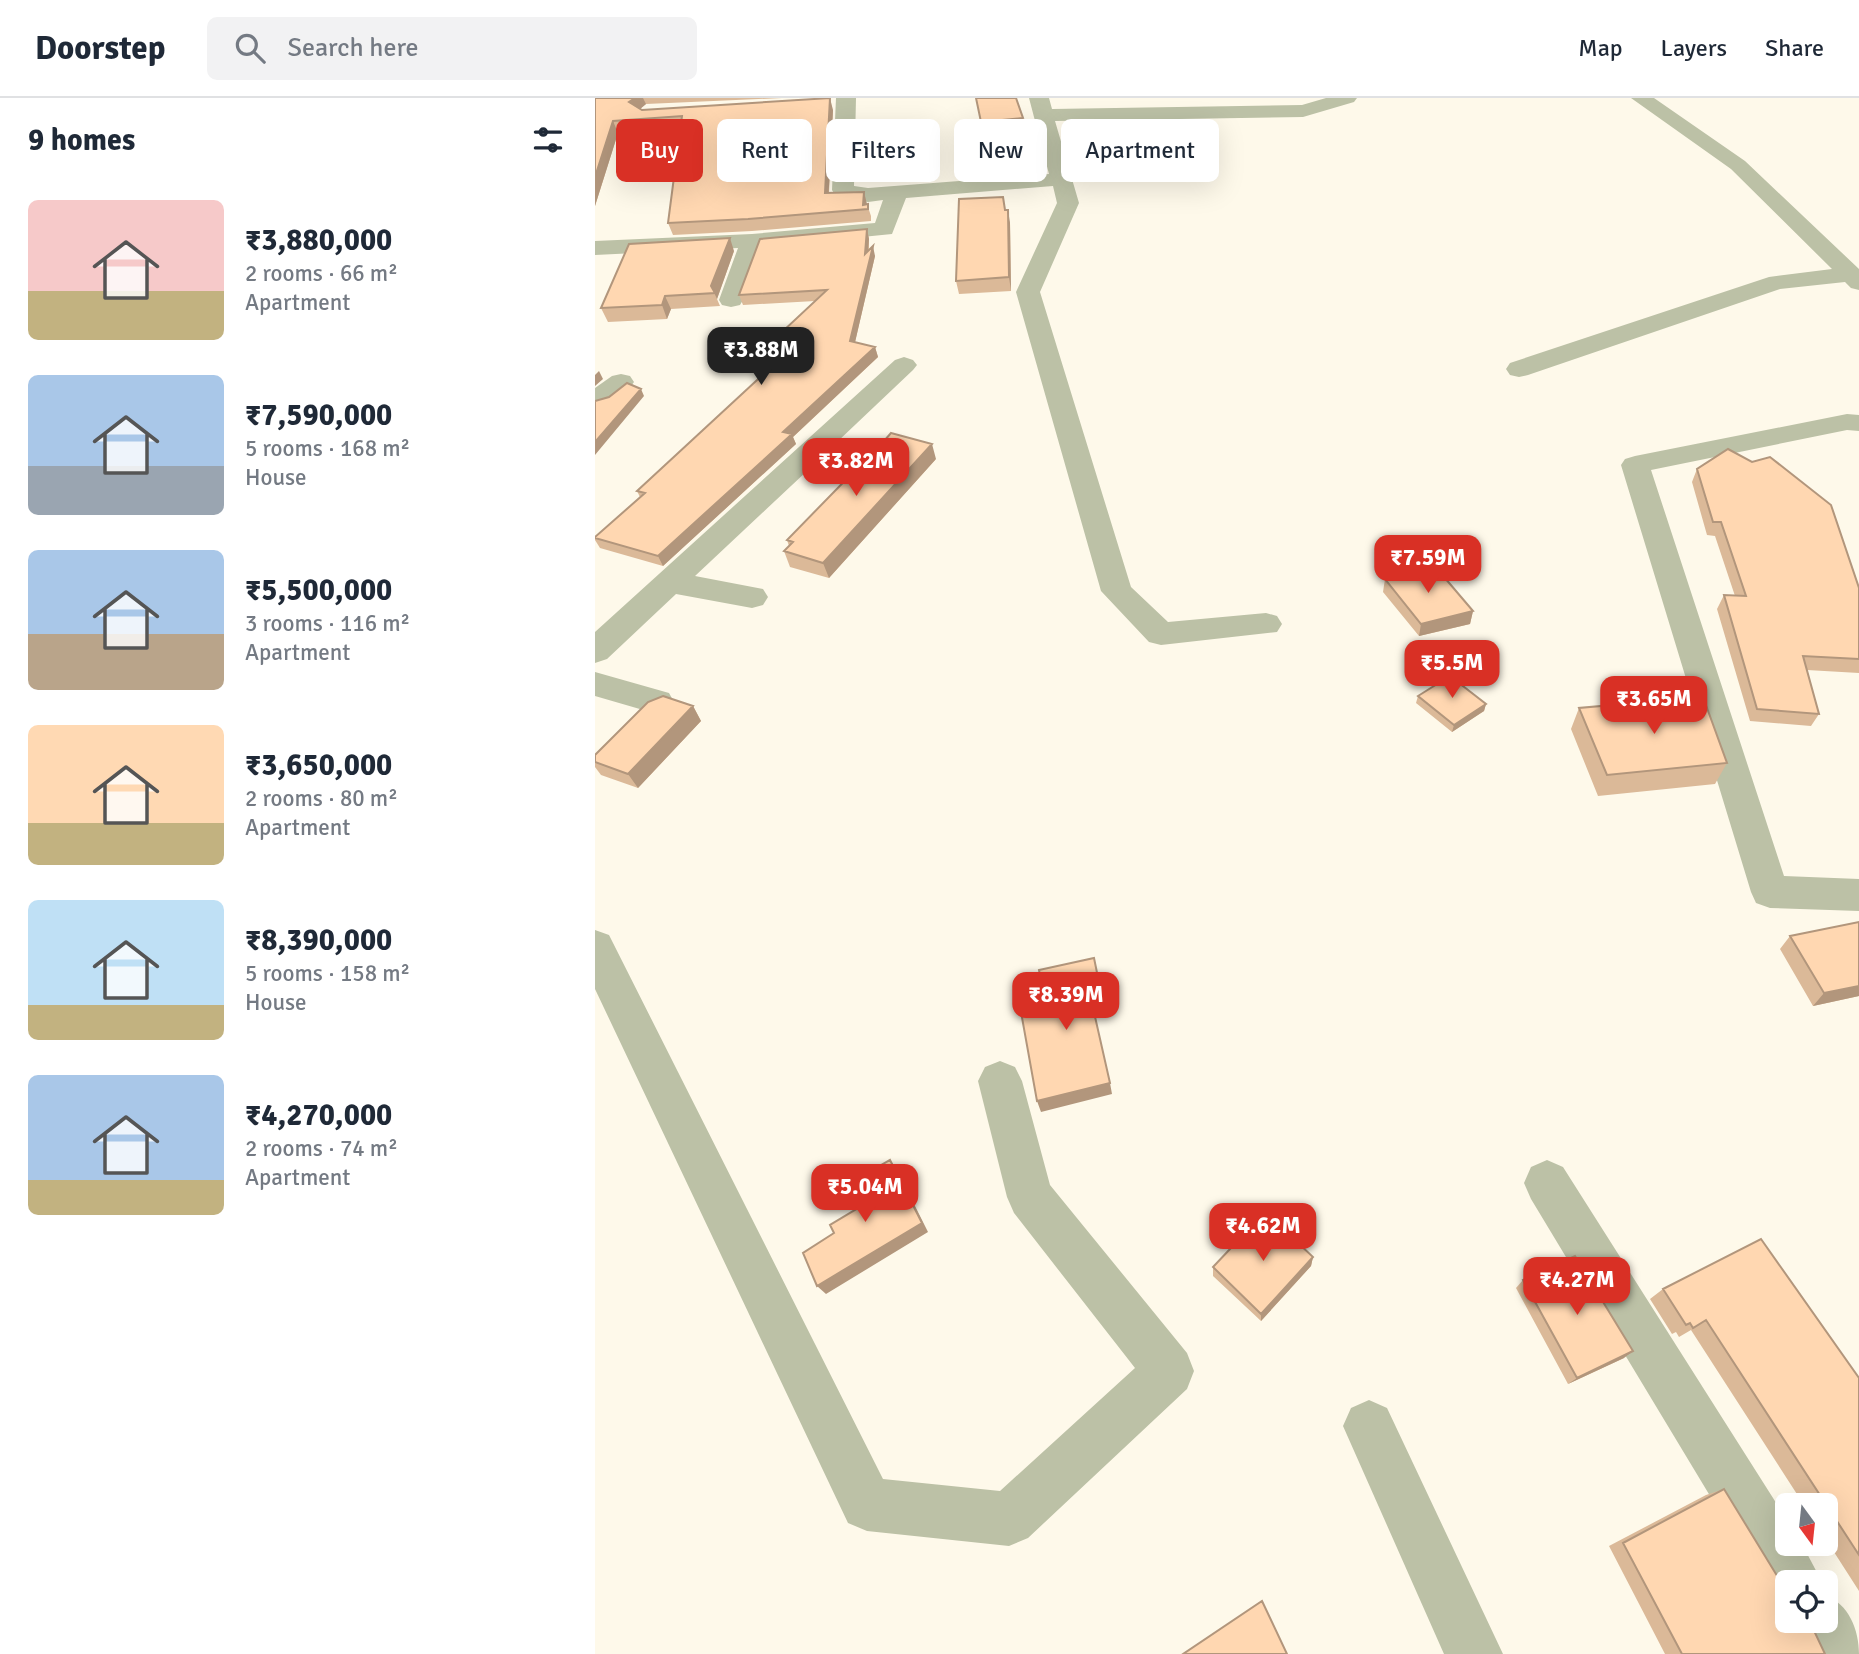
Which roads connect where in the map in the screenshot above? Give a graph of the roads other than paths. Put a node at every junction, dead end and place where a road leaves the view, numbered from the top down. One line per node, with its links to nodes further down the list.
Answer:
1 (1347, 98): 4 (street)
2 (1641, 98): 10 (street)
3 (841, 100): 7 (street)
4 (1041, 106): 5 (street)
5 (1061, 180): 7 (street)
6 (1062, 182): 21 (street)
7 (897, 193): 8 (street)
8 (752, 241): 9 (street); 11 (street)
9 (595, 248)
10 (1855, 279): 13 (street)
11 (731, 300)
12 (904, 365): 17 (street)
13 (1518, 369)
14 (621, 382): 15 (street)
15 (598, 403)
16 (1859, 423): 25 (street)
17 (816, 446): 18 (street); 19 (street)
18 (873, 459)
19 (670, 582): 20 (street); 22 (street)
20 (753, 597)
21 (1266, 624)
22 (595, 651)
23 (595, 684): 24 (street)
24 (657, 702)
25 (1859, 895)
26 (595, 947): 27 (street)
27 (999, 1081)
28 (1547, 1183): 30 (street)
29 (1369, 1426): 32 (street)
30 (1787, 1570)
31 (1826, 1633): 33 (street)
32 (1474, 1654)
33 (1839, 1654)

